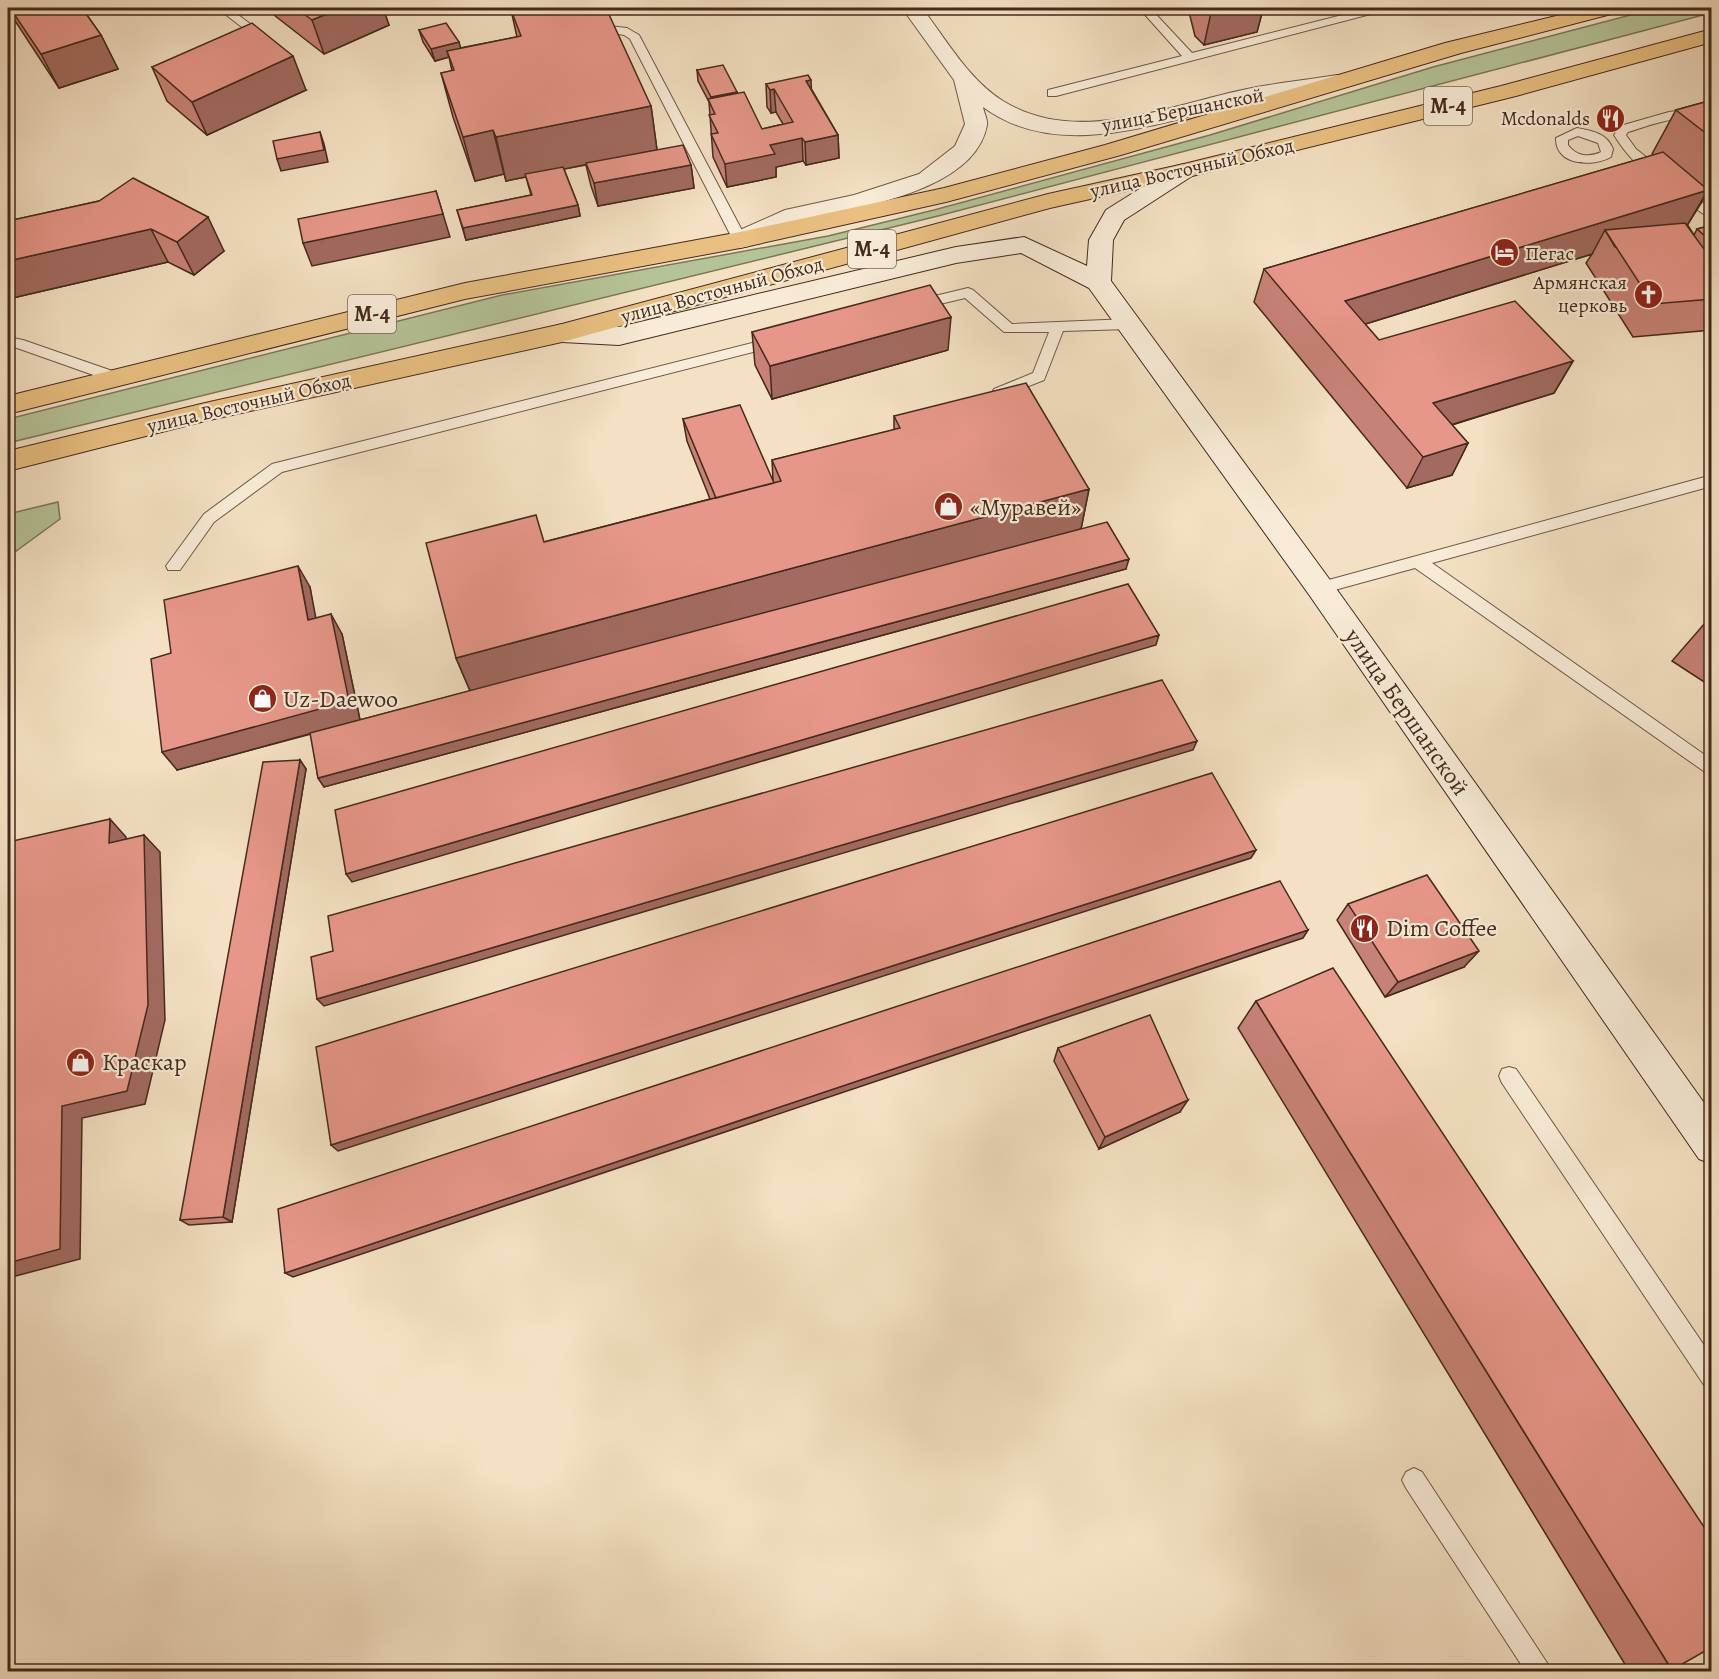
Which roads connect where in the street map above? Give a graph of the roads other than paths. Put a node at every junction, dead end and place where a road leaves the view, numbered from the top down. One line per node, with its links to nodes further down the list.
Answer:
1 (222, 8): 7 (lane)
2 (912, 8): 10 (street, улица Бершанской)
3 (1144, 8): 9 (lane)
4 (1382, 8): 9 (lane)
5 (1612, 8): 11 (highway, улица Восточный Обход / М-4)
6 (574, 28): 18 (lane)
7 (251, 29)
8 (1712, 35): 16 (highway, улица Восточный Обход / М-4)
9 (1189, 57): 12 (lane)
10 (965, 80): 11 (street, улица Бершанской); 18 (street, улица Бершанской)
11 (1341, 81): 18 (highway, улица Восточный Обход / М-4)
12 (1052, 93)
13 (1712, 117): 14 (lane)
14 (1626, 144): 15 (lane); 17 (lane)
15 (1607, 145)
16 (1184, 171): 19 (street); 23 (highway, улица Восточный Обход / М-4)
17 (1712, 216)
18 (740, 240): 26 (highway, улица Восточный Обход / М-4)
19 (1098, 282): 21 (street, улица Бершанской); 23 (street, улица Бершанской)
20 (905, 308): 22 (lane)
21 (1129, 324): 22 (lane); 33 (street, улица Бершанской)
22 (1058, 327): 27 (lane)
23 (562, 333): 29 (highway, улица Восточный Обход / М-4)
24 (791, 338): 32 (lane)
25 (8, 342): 26 (lane)
26 (116, 378): 28 (highway, улица Восточный Обход / М-4)
27 (987, 398)
28 (8, 405)
29 (8, 461)
30 (1712, 480): 31 (lane)
31 (1416, 560): 33 (lane); 34 (lane)
32 (174, 566)
33 (1320, 588): 36 (street, улица Бершанской)
34 (1712, 770)
35 (1509, 1076): 37 (lane)
36 (1712, 1146)
37 (1712, 1377)
38 (1414, 1480): 39 (lane)
39 (1540, 1671)

